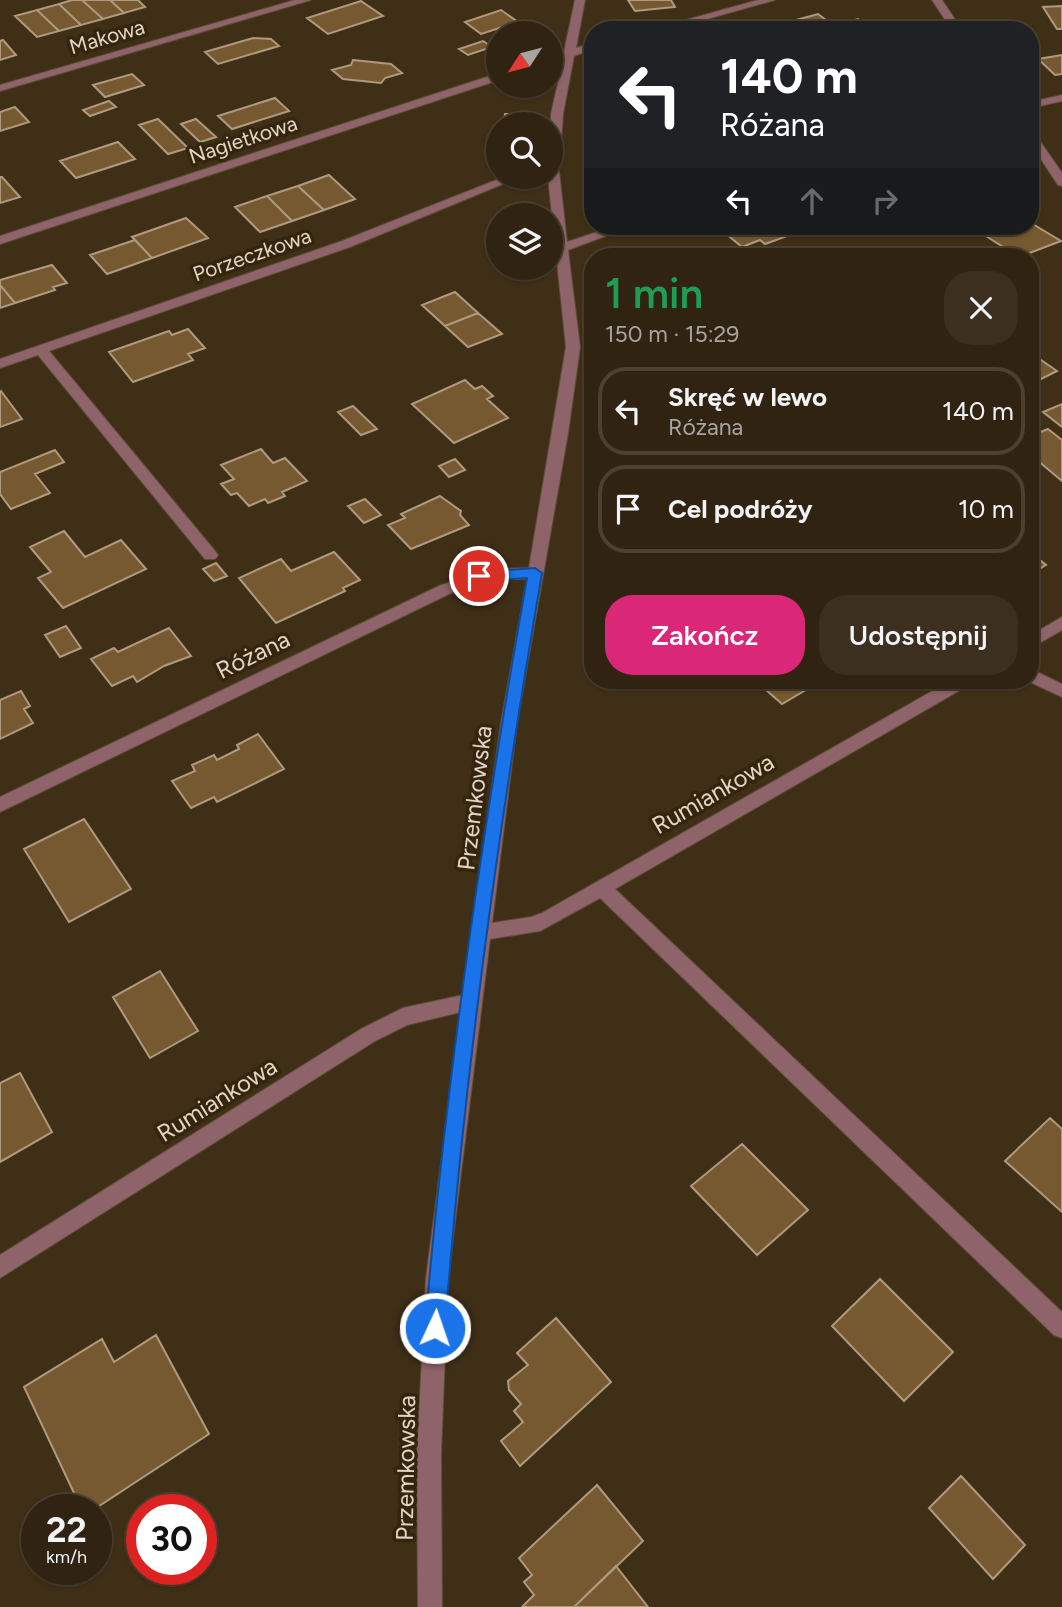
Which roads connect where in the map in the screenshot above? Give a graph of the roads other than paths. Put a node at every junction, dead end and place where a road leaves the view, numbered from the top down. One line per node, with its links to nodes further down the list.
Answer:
1 (306, 0): 11 (street, Makowa)
2 (580, 0): 8 (street, Przemkowska)
3 (771, 0): 5 (street)
4 (937, 0): 6 (street)
5 (690, 21)
6 (951, 21)
7 (584, 48): 8 (street)
8 (570, 52): 9 (street); 14 (street, Przemkowska)
9 (564, 55)
10 (486, 80): 19 (street, Nagietkowa)
11 (0, 88)
12 (1062, 98): 13 (street)
13 (1039, 104)
14 (557, 112)
15 (1039, 148): 16 (street)
16 (1062, 182)
17 (486, 188): 21 (street, Porzeczkowa)
18 (600, 235): 20 (street)
19 (0, 240)
20 (563, 248): 24 (street, Przemkowska)
21 (40, 349): 22 (street, Porzeczkowa); 23 (street)
22 (0, 364)
23 (210, 555)
24 (535, 573): 30 (street, Różana); 32 (street, Przemkowska)
25 (1062, 623): 26 (street)
26 (1039, 637)
27 (1039, 679): 29 (street)
28 (949, 689): 31 (street, Rumiankowa)
29 (1062, 691)
30 (0, 804)
31 (601, 888): 32 (street, Rumiankowa); 35 (street)
32 (482, 932): 33 (street, Przemkowska)
33 (473, 1001): 34 (street, Rumiankowa); 36 (street, Przemkowska)
34 (0, 1267)
35 (1062, 1327)
36 (430, 1607)

